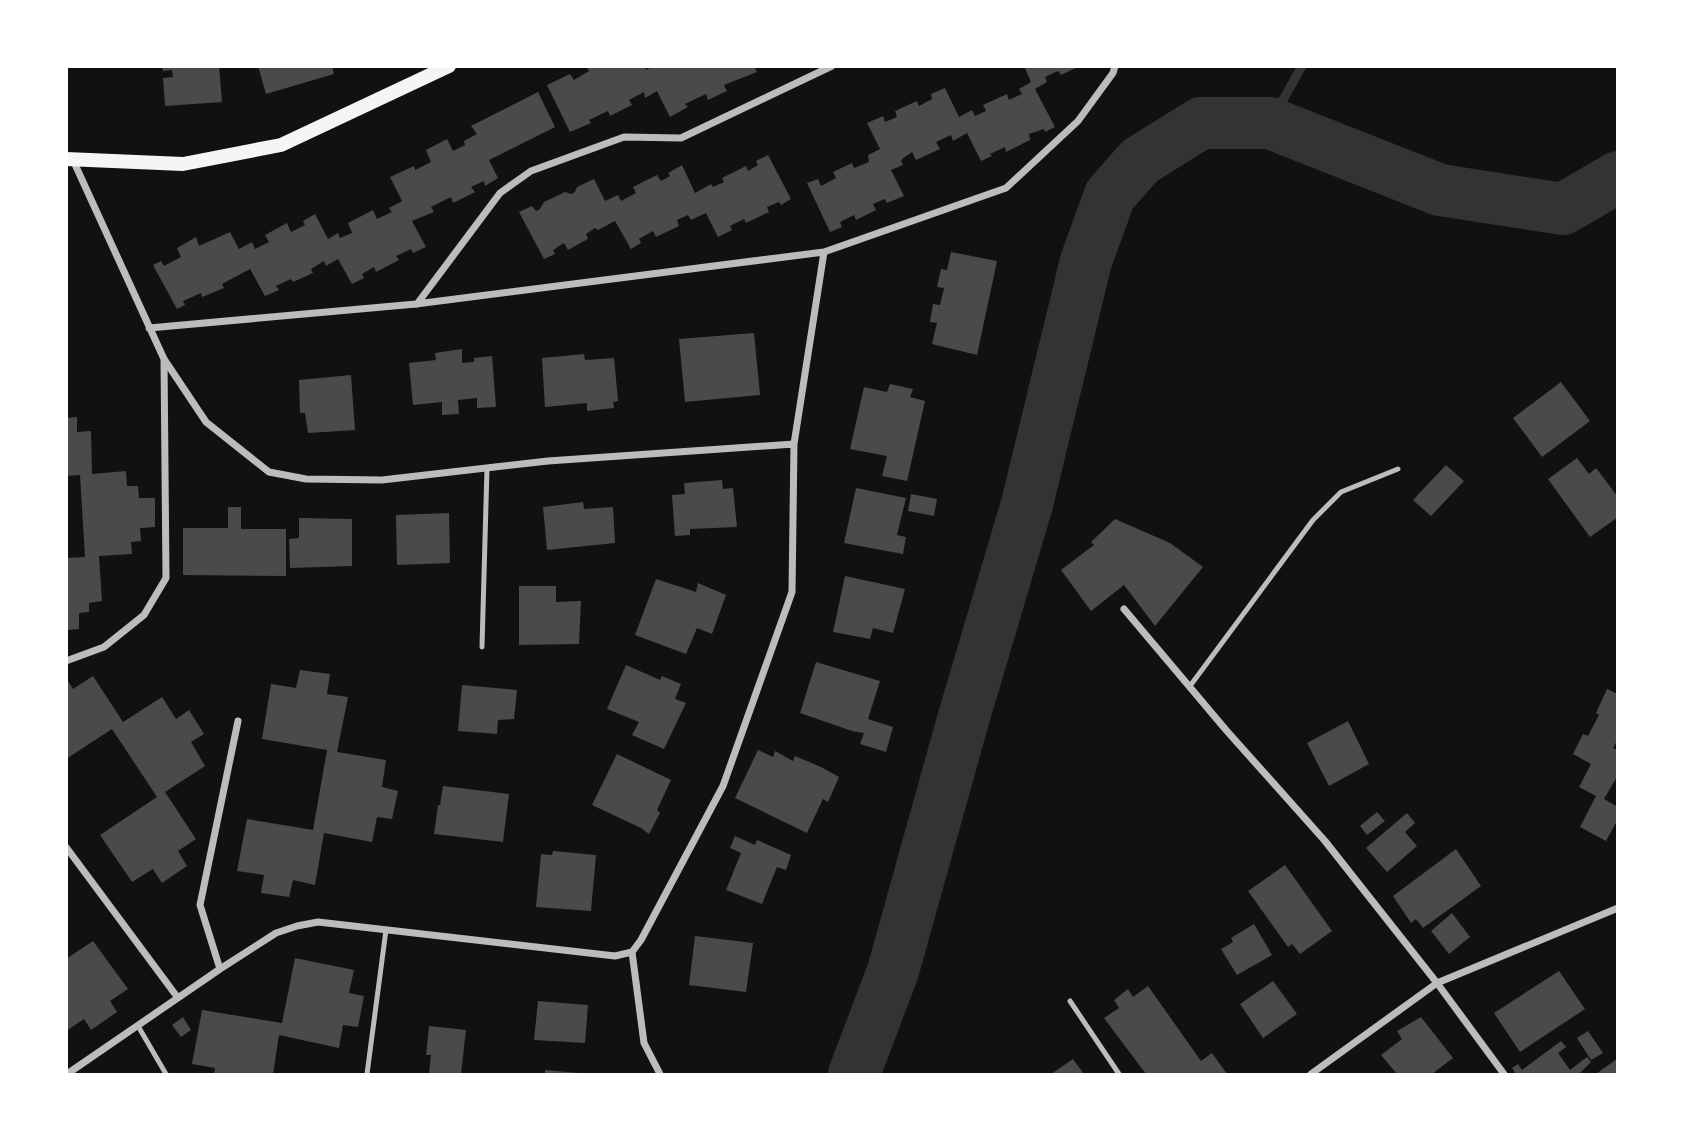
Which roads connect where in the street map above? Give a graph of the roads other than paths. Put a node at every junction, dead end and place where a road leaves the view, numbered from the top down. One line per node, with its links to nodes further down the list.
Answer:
1 (449, 66): 4 (main road)
2 (832, 66): 6 (street)
3 (1115, 66): 5 (street)
4 (70, 159): 7 (street)
5 (824, 252): 6 (street); 9 (street)
6 (416, 304): 7 (street)
7 (149, 328): 8 (street)
8 (164, 359): 10 (street); 14 (street)
9 (794, 444): 10 (street); 20 (street)
10 (487, 468): 13 (lane)
11 (1398, 469): 15 (lane)
12 (1124, 609): 15 (street)
13 (482, 647)
14 (66, 661)
15 (1189, 686): 22 (street)
16 (238, 721): 21 (street)
17 (66, 847): 23 (street)
18 (1618, 908): 22 (street)
19 (386, 930): 20 (street); 21 (street); 28 (lane)
20 (632, 952): 29 (street)
21 (220, 969): 23 (street)
22 (1437, 983): 31 (street); 32 (street)
23 (178, 998): 25 (street)
24 (1070, 1001): 30 (lane)
25 (138, 1026): 26 (street); 27 (lane)
26 (67, 1074)
27 (166, 1074)
28 (367, 1074)
29 (660, 1074)
30 (1119, 1074)
31 (1311, 1074)
32 (1504, 1074)

